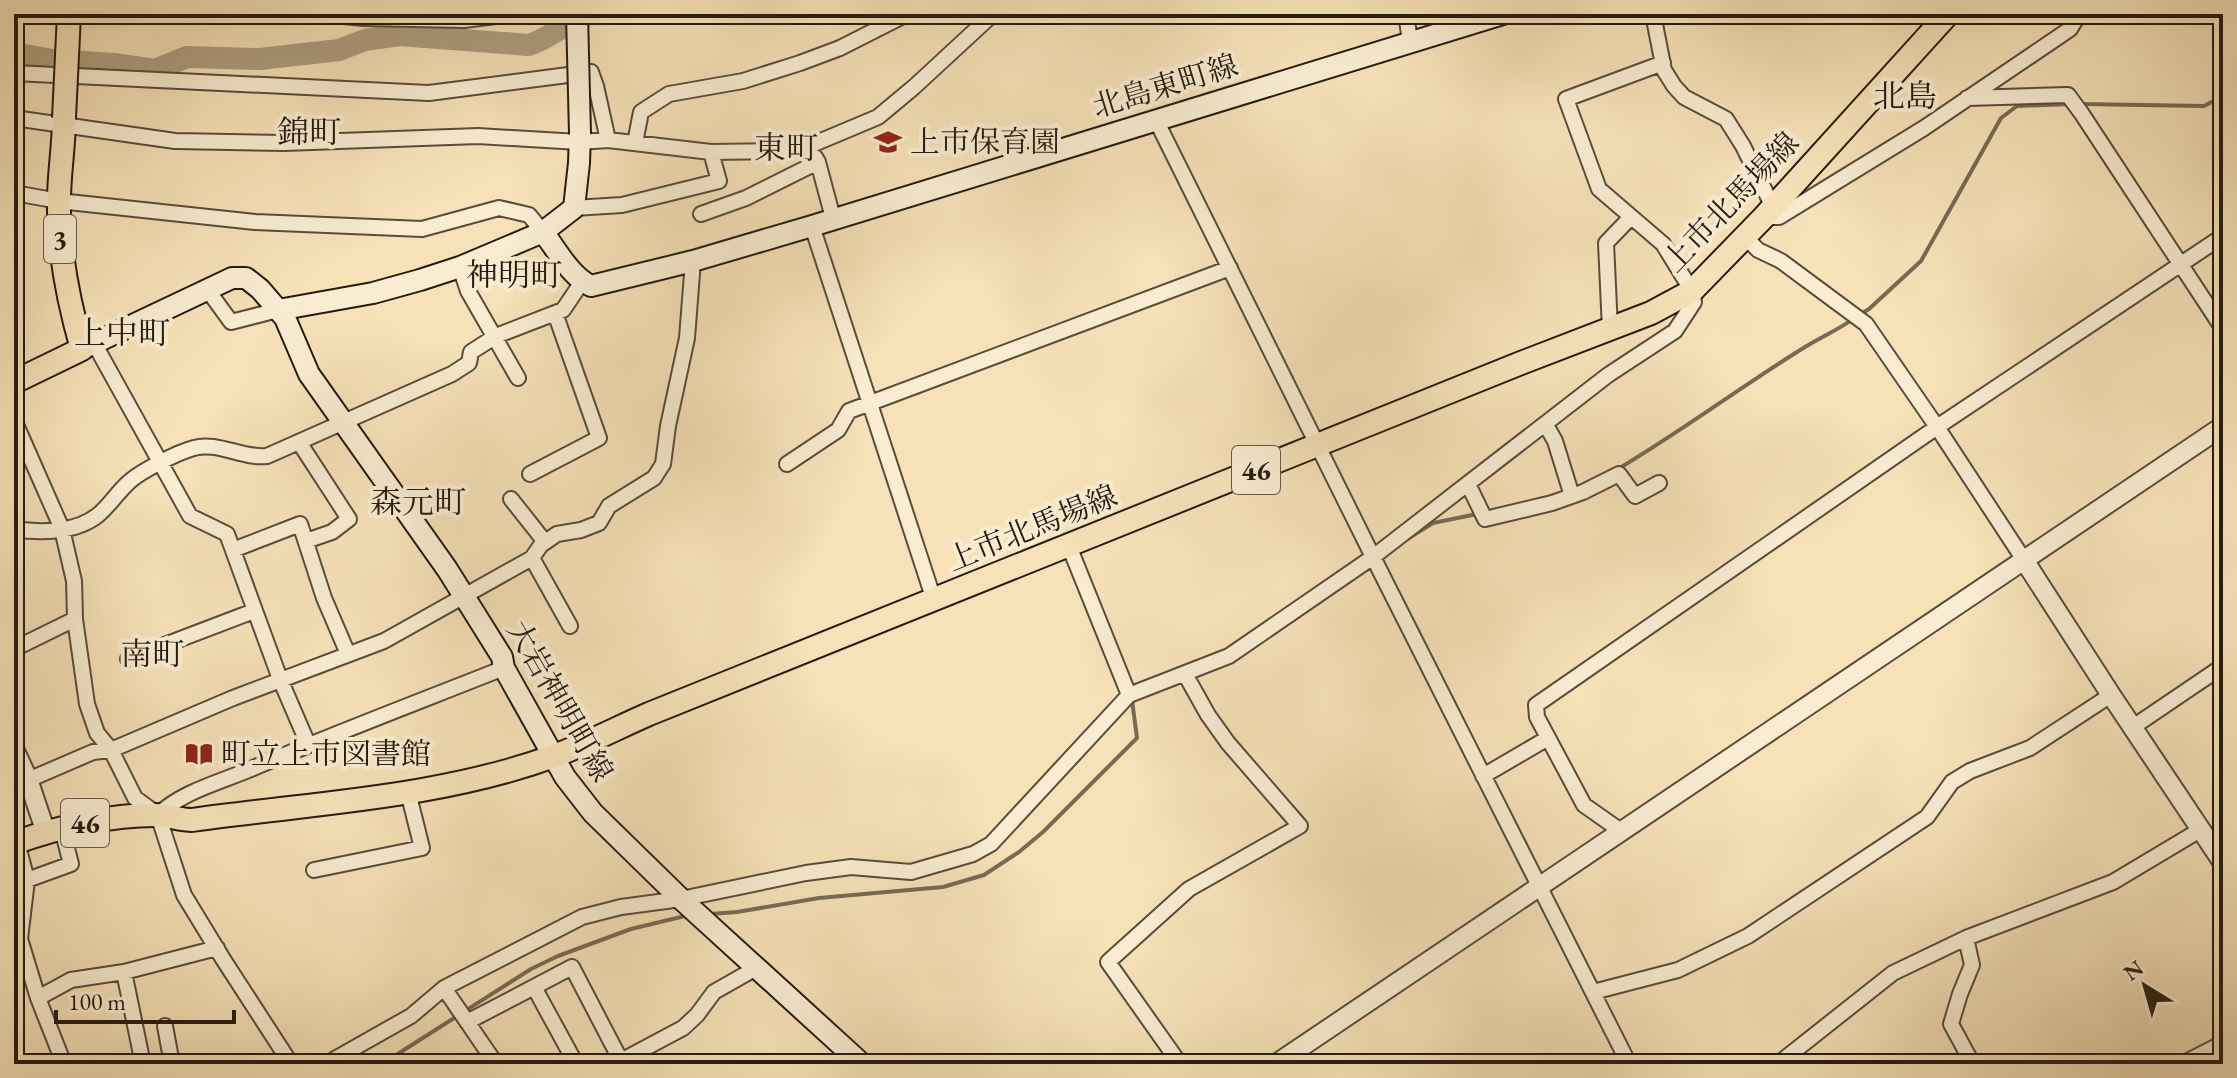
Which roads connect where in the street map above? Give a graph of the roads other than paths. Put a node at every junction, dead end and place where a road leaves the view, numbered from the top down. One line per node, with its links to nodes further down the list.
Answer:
1 (69, 14): 19 (main road, 3, bridge)
2 (324, 14): 12 (street)
3 (511, 14): 12 (street)
4 (577, 14): 20 (main road, bridge)
5 (907, 14): 22 (street)
6 (993, 14): 23 (street)
7 (1406, 14): 13 (street)
8 (1503, 14): 13 (main road, 北島東町線)
9 (1653, 14): 14 (street)
10 (1948, 14): 29 (main road, 上市北馬場線 / 46)
11 (2079, 14): 16 (street)
12 (465, 17)
13 (1410, 41): 18 (main road, 北島東町線)
14 (1663, 63): 29 (street); 31 (street)
15 (14, 73): 21 (street)
16 (1967, 98): 29 (street); 38 (street)
17 (14, 118): 19 (street)
18 (1156, 120): 32 (main road, 北島東町線); 40 (street)
19 (64, 123): 20 (street); 27 (main road, 3)
20 (580, 138): 21 (street); 28 (main road)
21 (608, 140): 22 (street)
22 (635, 143): 24 (street)
23 (809, 146): 24 (street); 25 (street)
24 (711, 152): 28 (street)
25 (818, 162): 30 (street); 32 (street)
26 (14, 193): 27 (street)
27 (59, 201): 34 (street); 49 (main road, 3)
28 (574, 208): 34 (main road)
29 (1768, 212): 36 (main road, 上市北馬場線 / 46)
30 (701, 214)
31 (1631, 217): 43 (street); 46 (street)
32 (833, 218): 33 (main road, 北島東町線)
33 (812, 226): 37 (main road, 北島東町線); 52 (street)
34 (543, 232): 39 (main road); 41 (main road)
35 (2223, 236): 38 (street)
36 (1745, 237): 43 (main road, 上市北馬場線 / 46); 57 (street)
37 (693, 261): 41 (main road, 北島東町線); 70 (street)
38 (2182, 264): 47 (street); 57 (street)
39 (460, 267): 44 (main road); 48 (street)
40 (1230, 268): 52 (street); 59 (street)
41 (582, 282): 45 (street)
42 (207, 289): 44 (main road, 大岩神明町線); 44 (street); 49 (main road)
43 (1692, 291): 46 (main road, 上市北馬場線 / 46); 55 (street)
44 (278, 310): 54 (main road, 大岩神明町線)
45 (555, 313): 48 (street); 62 (street)
46 (1610, 329): 59 (main road, 上市北馬場線 / 46)
47 (2223, 329)
48 (496, 336): 50 (street); 54 (street)
49 (88, 346): 51 (main road); 60 (street)
50 (518, 378)
51 (14, 382)
52 (869, 403): 61 (street); 77 (street)
53 (14, 420): 68 (street)
54 (343, 422): 58 (street); 76 (main road, 大岩神明町線)
55 (1546, 425): 64 (street); 65 (street)
56 (2223, 426): 75 (street)
57 (1937, 427): 75 (street); 91 (street)
58 (299, 442): 60 (street); 69 (street)
59 (1318, 445): 71 (main road, 上市北馬場線 / 46); 73 (street)
60 (161, 463): 68 (street); 72 (street)
61 (787, 464)
62 (530, 474)
63 (1659, 483): 65 (street)
64 (1468, 484): 65 (street); 73 (street)
65 (1572, 496)
66 (511, 499): 70 (street)
67 (14, 529): 68 (street)
68 (62, 529): 79 (street)
69 (306, 541): 72 (street); 82 (street)
70 (545, 542): 74 (street)
71 (1069, 546): 77 (main road, 上市北馬場線 / 46); 88 (street)
72 (233, 550): 78 (street)
73 (1373, 557): 86 (street); 96 (street)
74 (532, 558): 76 (street); 80 (street)
75 (2024, 560): 89 (street); 102 (street)
76 (462, 596): 82 (street); 85 (main road, 大岩神明町線)
77 (934, 600): 95 (main road, 上市北馬場線 / 46)
78 (254, 611): 83 (street); 87 (street)
79 (75, 619): 81 (street); 94 (street)
80 (570, 626)
81 (14, 649)
82 (348, 654): 87 (street)
83 (128, 659)
84 (2223, 666): 90 (street)
85 (504, 668): 92 (street); 95 (main road, 大岩神明町線)
86 (1185, 674): 88 (street); 130 (street)
87 (280, 679): 92 (street); 94 (street)
88 (1129, 695): 108 (street)
89 (2111, 695): 90 (street); 115 (street)
90 (2133, 727): 100 (street)
91 (1548, 738): 96 (street); 102 (street)
92 (308, 744): 99 (street)
93 (14, 749): 97 (street)
94 (111, 750): 97 (street); 99 (street)
95 (553, 756): 98 (main road, 上市北馬場線 / 46); 108 (main road, 大岩神明町線)
96 (1483, 776): 107 (street)
97 (21, 783): 101 (street)
98 (408, 792): 99 (main road, 上市北馬場線 / 46); 105 (street)
99 (158, 815): 101 (main road, 上市北馬場線 / 46); 110 (street)
100 (2200, 830): 104 (street); 109 (street)
101 (54, 831): 103 (main road, 上市北馬場線 / 46); 106 (street)
102 (1621, 831): 107 (street)
103 (15, 843): 106 (street)
104 (2223, 863)
105 (314, 870)
106 (27, 880): 116 (street)
107 (1538, 886): 115 (street); 131 (street)
108 (681, 899): 111 (main road, 大岩神明町線); 114 (street)
109 (1966, 938): 133 (street); 134 (street)
110 (217, 948): 112 (street); 125 (street)
111 (758, 967): 122 (street); 129 (main road, 大岩神明町線)
112 (124, 972): 116 (street); 123 (street)
113 (534, 987): 117 (street); 122 (street); 128 (street)
114 (444, 988): 117 (street); 126 (street)
115 (1593, 992): 132 (street)
116 (38, 998): 120 (street)
117 (467, 1022): 127 (street)
118 (165, 1026): 124 (street)
119 (2223, 1043): 121 (street)
120 (62, 1059)
121 (2203, 1059): 135 (street)
122 (619, 1062)
123 (143, 1064)
124 (172, 1064)
125 (291, 1064)
126 (326, 1064)
127 (496, 1064)
128 (576, 1064)
129 (862, 1064)
130 (1180, 1064)
131 (1276, 1064)
132 (1629, 1064)
133 (1778, 1064)
134 (1963, 1064)
135 (2182, 1064)

